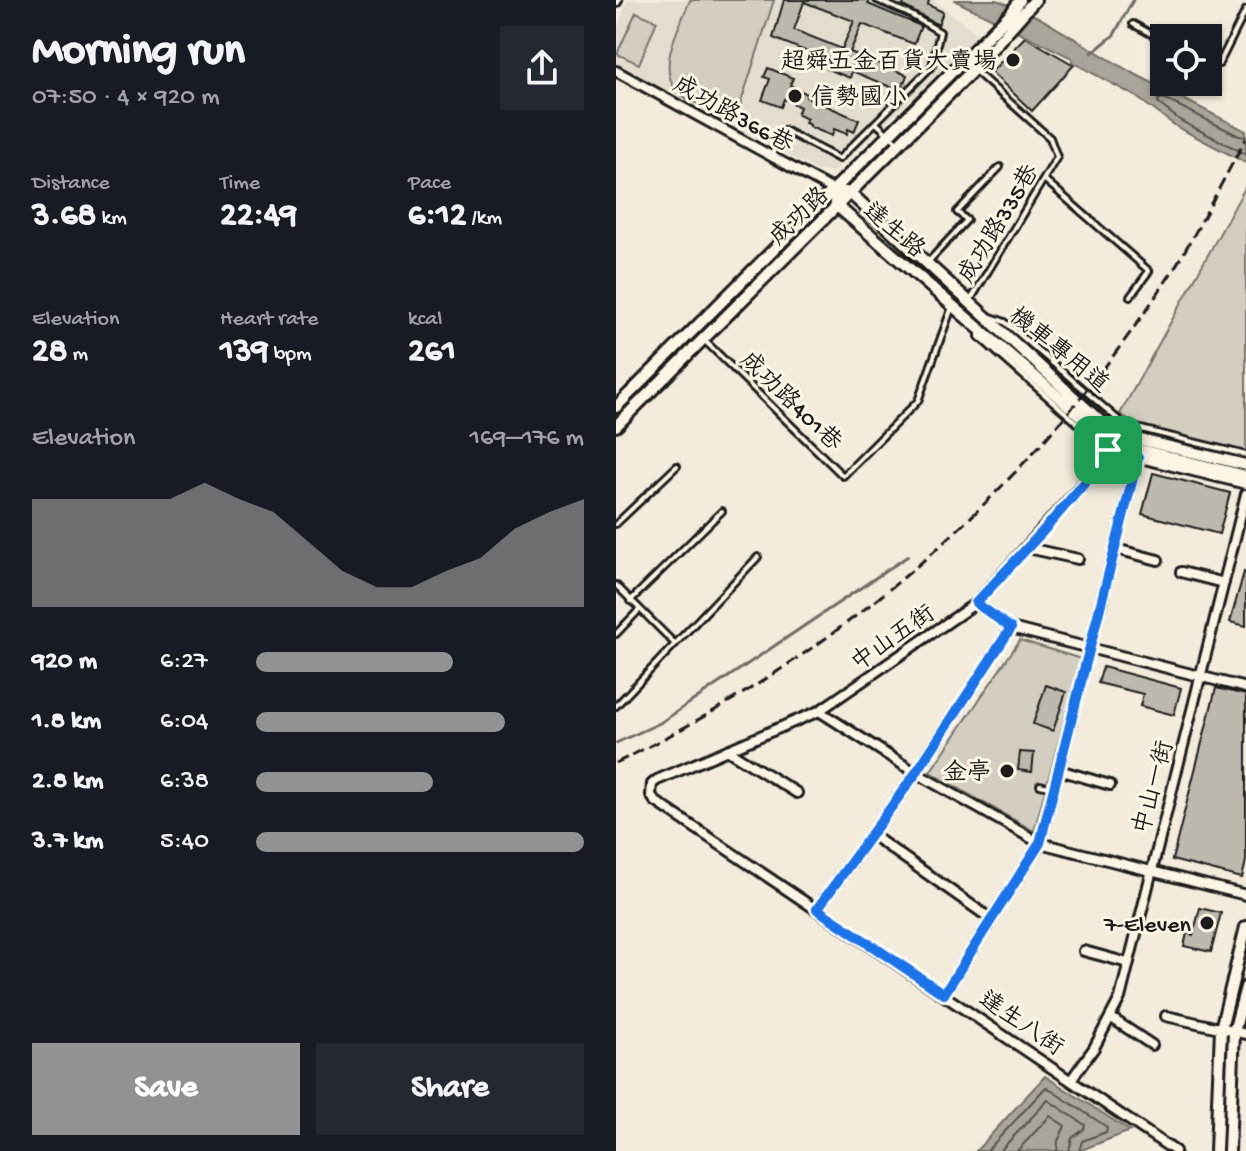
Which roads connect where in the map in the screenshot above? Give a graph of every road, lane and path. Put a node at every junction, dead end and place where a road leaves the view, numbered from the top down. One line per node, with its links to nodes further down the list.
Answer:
1 (877, 0): 11 (lane)
2 (1020, 0): 8 (street, 成功路)
3 (1034, 0): 9 (street, 成功路)
4 (1246, 10): 7 (lane)
5 (1133, 24): 6 (lane)
6 (1150, 33)
7 (1222, 58)
8 (963, 60): 9 (lane, 成功路335巷); 12 (street, 成功路)
9 (973, 70): 13 (street, 成功路); 16 (lane, 成功路335巷)
10 (616, 71): 14 (street, 成功路366巷)
11 (876, 124): 12 (lane); 14 (lane)
12 (889, 134): 13 (lane); 17 (street, 成功路)
13 (899, 144): 18 (street, 成功路)
14 (771, 156): 17 (street, 成功路366巷)
15 (1000, 167): 20 (lane)
16 (1045, 180): 21 (lane); 22 (lane, 成功路335巷)
17 (833, 190): 18 (street, 達生路); 19 (street, 達生路); 25 (street, 成功路)
18 (850, 193): 19 (street, 成功路); 20 (street, 達生路)
19 (837, 206): 23 (street, 達生路); 25 (street, 成功路)
20 (927, 262): 22 (street, 達生路)
21 (1130, 297)
22 (970, 302): 24 (street, 達生路)
23 (953, 304): 26 (street, 達生路); 27 (lane, 成功路401巷)
24 (986, 316): 31 (lane, 機車專用道); 33 (street, 達生路)
25 (713, 320): 27 (street, 成功路); 28 (street, 成功路)
26 (979, 327): 30 (lane, 機車專用道); 35 (street, 達生路)
27 (703, 339): 29 (street, 成功路)
28 (616, 407)
29 (616, 426)
30 (1108, 450): 32 (street); 40 (street, 中山五街)
31 (1246, 455)
32 (1138, 458): 36 (street); 41 (street)
33 (1246, 465)
34 (677, 466): 39 (lane)
35 (1246, 476)
36 (1246, 484)
37 (1246, 494): 46 (street, 中山一街)
38 (722, 511): 48 (lane)
39 (616, 524)
40 (1028, 548): 43 (street); 49 (street, 中山五街)
41 (1116, 549): 44 (street); 54 (street)
42 (758, 557): 53 (lane)
43 (1078, 559)
44 (1158, 560)
45 (1181, 572): 46 (street)
46 (1224, 583): 55 (street, 中山一街)
47 (616, 585): 48 (lane)
48 (630, 601): 50 (lane)
49 (976, 603): 51 (street); 58 (street, 中山五街)
50 (639, 610): 52 (lane); 53 (lane)
51 (1011, 628): 54 (street); 61 (street)
52 (616, 634)
53 (675, 644): 57 (lane)
54 (1091, 647): 55 (street); 60 (street)
55 (1202, 676): 56 (street); 69 (street, 中山一街)
56 (1246, 688)
57 (616, 706)
58 (819, 711): 59 (street, 中山五街); 61 (street)
59 (727, 750): 65 (street, 中山五街); 66 (street)
60 (1059, 770): 63 (street); 64 (street)
61 (916, 773): 67 (street); 68 (street)
62 (1040, 785): 64 (lane)
63 (1110, 785)
64 (1054, 788): 68 (street)
65 (650, 791): 71 (street, 達生八街)
66 (797, 793)
67 (872, 835): 71 (street); 72 (street)
68 (1040, 843): 69 (street); 72 (street)
69 (1150, 871): 70 (street); 75 (street, 中山一街)
70 (1246, 895)
71 (817, 909): 77 (street, 達生八街)
72 (991, 919): 77 (street)
73 (1246, 927): 80 (street)
74 (1084, 951): 75 (street)
75 (1128, 963): 79 (street, 中山一街)
76 (1246, 987): 81 (street)
77 (944, 994): 84 (street, 達生八街)
78 (1166, 1016): 80 (street)
79 (1110, 1017): 83 (street); 84 (street, 中山一街)
80 (1221, 1029): 81 (street); 86 (street)
81 (1234, 1032): 82 (street); 87 (street)
82 (1246, 1034)
83 (1152, 1045)
84 (1071, 1080): 85 (street, 達生八街)
85 (1175, 1151)
86 (1216, 1151)
87 (1229, 1151)

